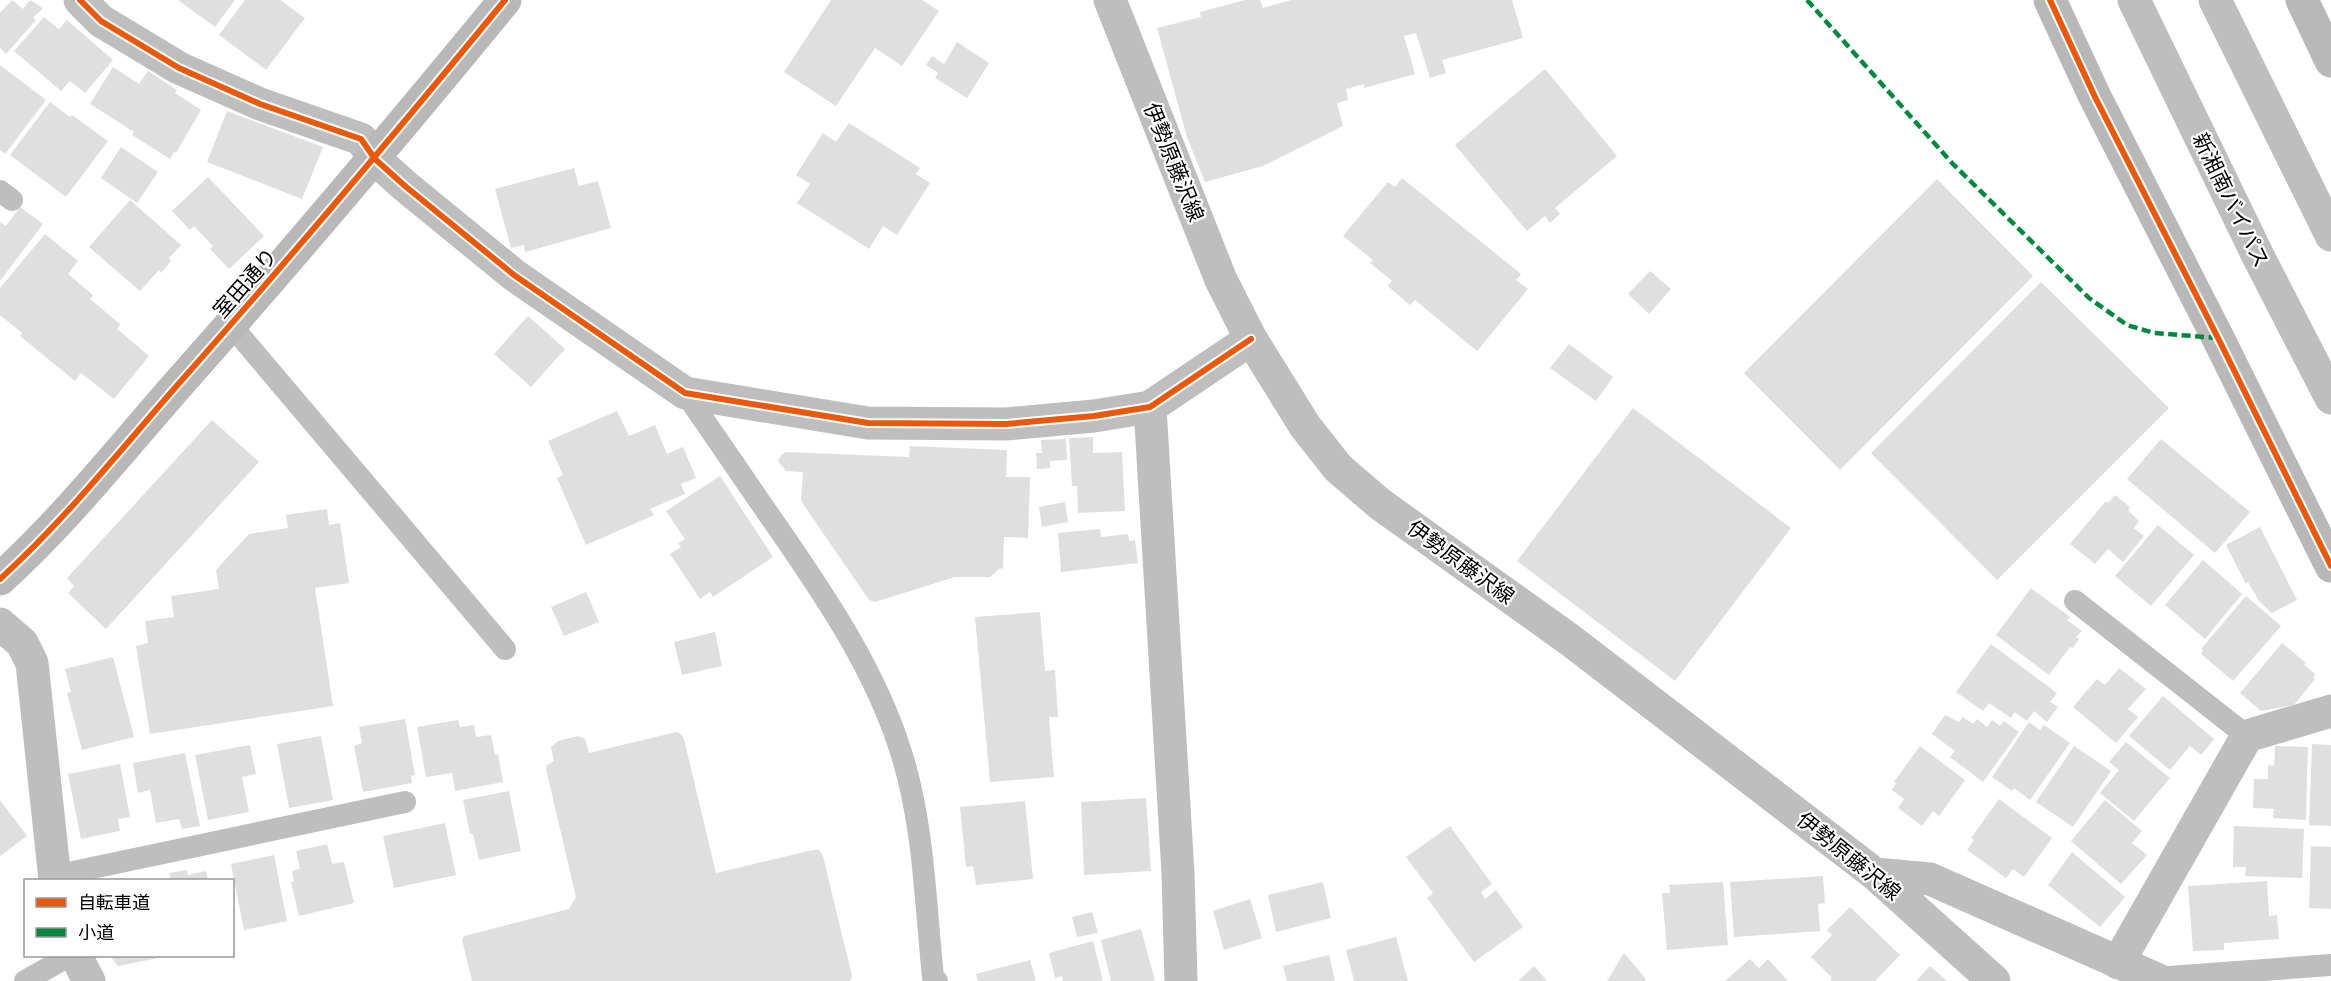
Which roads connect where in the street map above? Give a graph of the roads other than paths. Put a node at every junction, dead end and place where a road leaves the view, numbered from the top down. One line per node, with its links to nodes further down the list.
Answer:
1 (80, 0): 9 (main road)
2 (505, 0): 9 (street, 室田通り)
3 (1110, 0): 12 (main road, 伊勢原藤沢線)
4 (2050, 0): 16 (street)
5 (2134, 0): 14 (main road, 新湘南バイパス)
6 (2215, 0): 10 (main road)
7 (2301, 0): 8 (street)
8 (2331, 61)
9 (375, 159): 11 (street, 室田通り); 13 (main road)
10 (2331, 235)
11 (231, 325): 17 (street, 室田通り); 20 (lane)
12 (1251, 339): 15 (main road); 24 (main road, 伊勢原藤沢線)
13 (685, 393): 15 (main road); 33 (lane)
14 (2331, 398)
15 (1150, 407): 34 (main road)
16 (2331, 566)
17 (0, 579)
18 (2075, 601): 22 (lane)
19 (0, 624): 25 (main road)
20 (506, 649)
21 (2331, 711): 22 (main road)
22 (2247, 736): 28 (main road)
23 (405, 802): 25 (lane)
24 (1875, 874): 28 (main road); 35 (main road, 伊勢原藤沢線)
25 (54, 878)
26 (67, 957): 31 (lane)
27 (76, 957): 32 (main road)
28 (2118, 963): 30 (main road)
29 (2331, 965): 30 (lane)
30 (2158, 979)
31 (25, 981)
32 (88, 981)
33 (936, 981)
34 (1181, 981)
35 (1994, 981)

